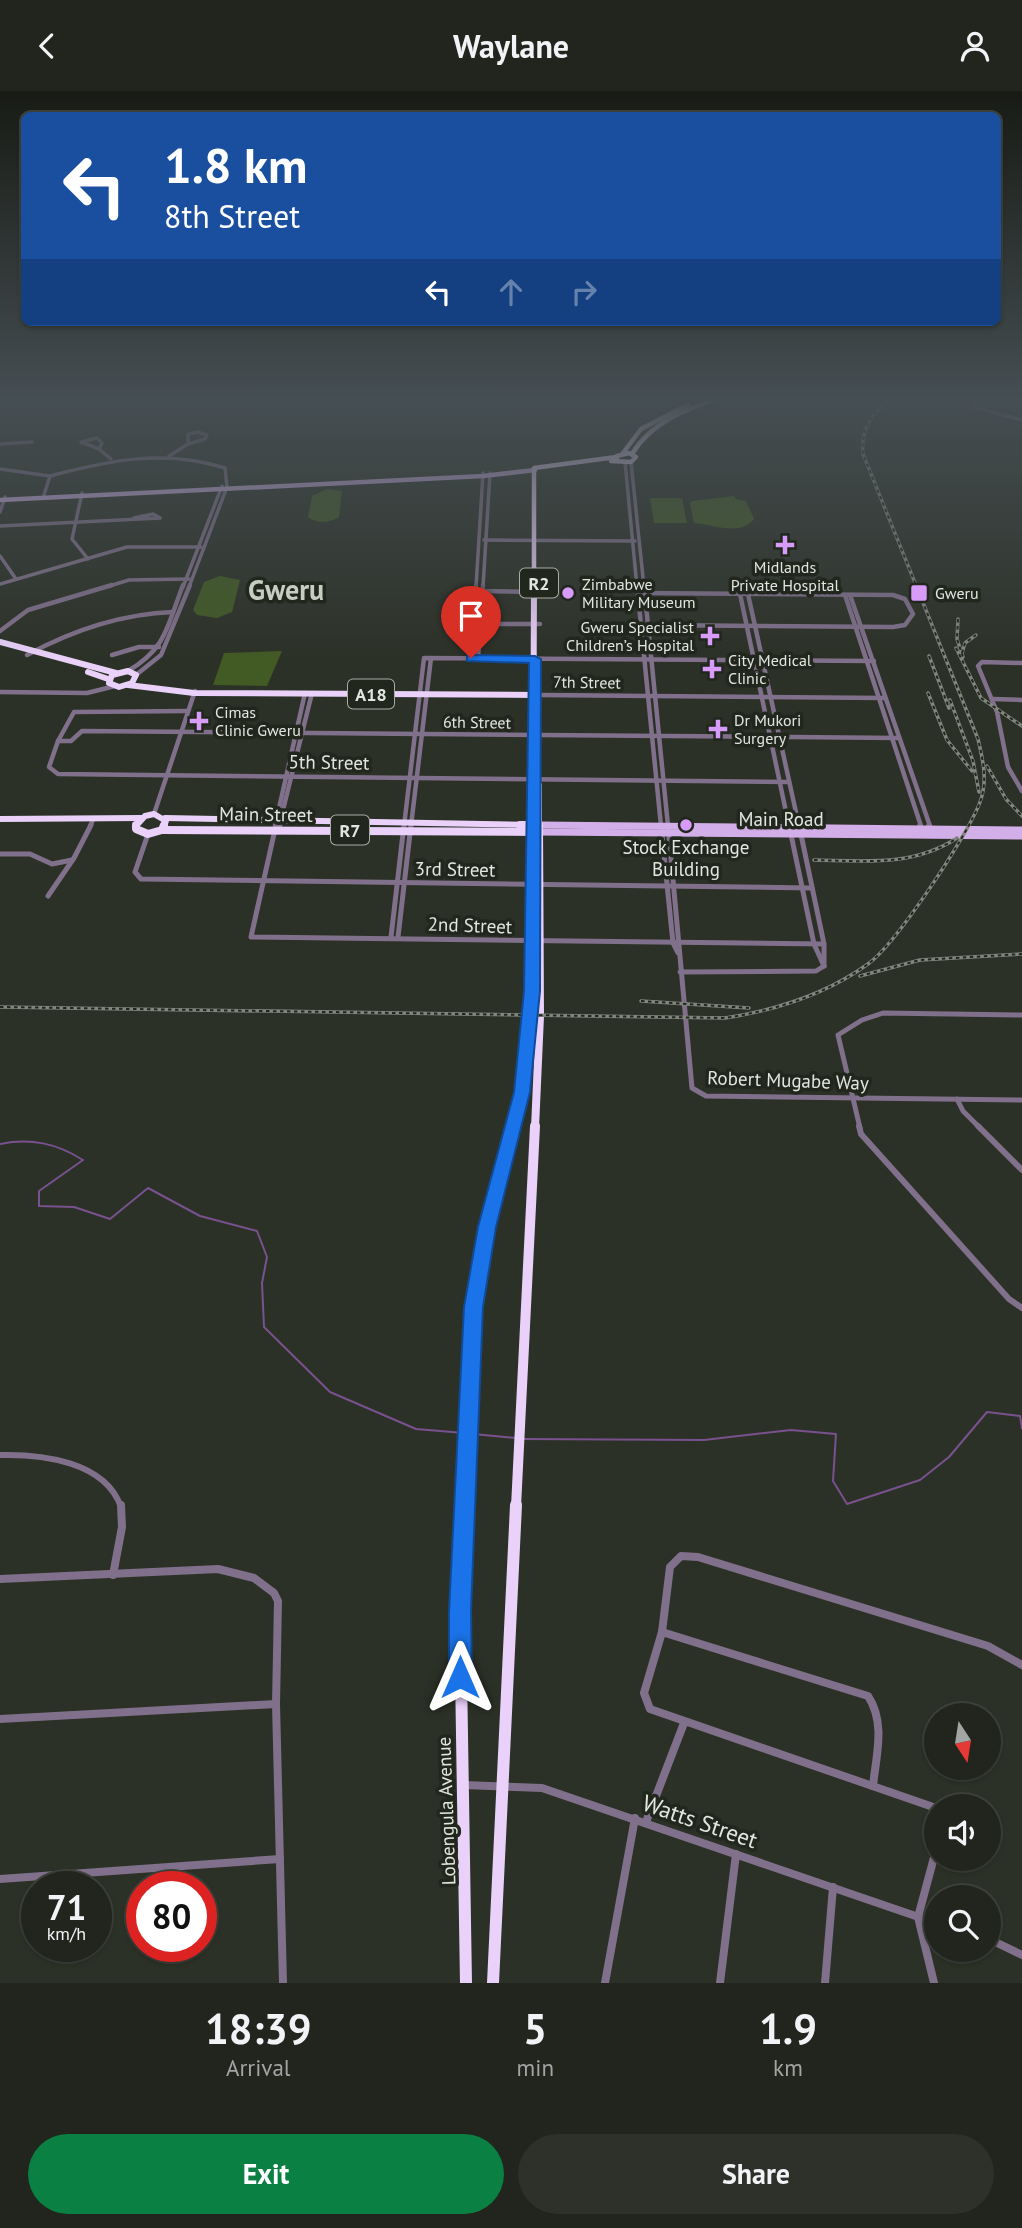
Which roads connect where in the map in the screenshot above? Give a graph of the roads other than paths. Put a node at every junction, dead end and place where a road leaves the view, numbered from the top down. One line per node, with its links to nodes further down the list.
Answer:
1 (48, 484): 11 (street)
2 (283, 484): 7 (main road)
3 (484, 484): 8 (street)
4 (487, 484): 9 (street)
5 (537, 484): 20 (highway, Lobengula Avenue / R2)
6 (629, 484): 21 (street, Robert Mugabe Way)
7 (224, 487): 10 (main road); 14 (street); 15 (street)
8 (482, 492): 9 (street); 19 (street)
9 (488, 492): 19 (street)
10 (81, 494): 11 (main road); 17 (street)
11 (44, 496): 12 (main road)
12 (2, 499): 13 (street)
13 (0, 512)
14 (209, 517): 15 (street); 22 (street)
15 (215, 517): 22 (street)
16 (129, 519): 16 (street); 17 (street)
17 (74, 522): 18 (street); 24 (street)
18 (0, 526)
19 (482, 540): 20 (street); 25 (street); 26 (street)
20 (535, 540): 21 (street); 31 (highway, Lobengula Avenue / R2)
21 (635, 540): 32 (street, Robert Mugabe Way)
22 (201, 547): 24 (street); 28 (street)
23 (0, 556): 27 (street)
24 (88, 559): 27 (street)
25 (477, 563): 26 (street); 30 (street)
26 (483, 563): 30 (street)
27 (16, 579): 29 (street)
28 (189, 579): 36 (street); 37 (street); 45 (street)
29 (0, 584)
30 (478, 591): 31 (street); 38 (street)
31 (537, 592): 39 (highway, Lobengula Avenue / R2)
32 (641, 593): 33 (street); 40 (street, Robert Mugabe Way)
33 (740, 594): 34 (street); 41 (street)
34 (748, 594): 35 (street); 42 (street)
35 (847, 595): 43 (street); 44 (street); 44 (street)
36 (173, 612): 37 (street); 47 (street); 48 (street)
37 (179, 612): 49 (street)
38 (476, 624): 39 (street); 53 (street); 54 (street)
39 (537, 624): 55 (highway, Lobengula Avenue / R2)
40 (644, 625): 41 (street); 56 (street, Robert Mugabe Way)
41 (746, 626): 42 (street); 57 (street)
42 (755, 626): 43 (street); 58 (street)
43 (855, 627): 44 (street); 59 (street)
44 (862, 627): 60 (street)
45 (0, 631)
46 (0, 641): 50 (highway, A18)
47 (46, 646): 50 (street); 52 (street)
48 (159, 647): 49 (street); 51 (street); 62 (street)
49 (166, 647): 64 (street)
50 (30, 653): 52 (highway, A18)
51 (112, 655)
52 (45, 657): 63 (highway, A18); 65 (highway, A18)
53 (471, 658): 54 (street); 70 (street)
54 (478, 658): 55 (street)
55 (537, 659): 56 (street); 71 (highway, Lobengula Avenue / R2)
56 (648, 660): 57 (street); 72 (street, Robert Mugabe Way)
57 (755, 661): 58 (street); 73 (street)
58 (762, 661): 59 (street); 74 (street)
59 (865, 661): 60 (street); 75 (street)
60 (874, 661): 76 (street)
61 (1022, 663): 77 (street)
62 (128, 671): 63 (highway, A18); 64 (highway, A18)
63 (116, 673): 65 (highway, A18)
64 (136, 677): 66 (highway); 68 (highway, 7th Street / A18)
65 (111, 683): 66 (highway, A18); 67 (street)
66 (128, 685): 68 (highway, 7th Street / A18)
67 (0, 691)
68 (195, 692): 69 (highway, 7th Street / A18); 79 (street)
69 (309, 693): 70 (highway, 7th Street / A18); 81 (street); 82 (street)
70 (423, 695): 71 (highway, 7th Street / A18); 83 (street); 84 (street)
71 (537, 695): 72 (street, 7th Street); 85 (highway, Lobengula Avenue / R2)
72 (651, 697): 73 (street, 7th Street); 86 (street, Robert Mugabe Way)
73 (762, 698): 74 (street, 7th Street); 87 (street)
74 (771, 698): 75 (street, 7th Street); 88 (street)
75 (877, 698): 76 (street, 7th Street); 89 (street)
76 (885, 698): 90 (street)
77 (993, 699): 78 (street); 103 (street)
78 (1022, 700)
79 (188, 711): 80 (street); 91 (street, 5th Street)
80 (181, 732): 81 (street, 6th Street); 91 (street); 92 (street)
81 (296, 732): 82 (street, 6th Street); 93 (street)
82 (303, 732): 83 (street, 6th Street); 94 (street)
83 (414, 733): 84 (street, 6th Street); 95 (street)
84 (422, 733): 85 (street, 6th Street); 96 (street)
85 (537, 734): 86 (street, 6th Street); 97 (highway, Lobengula Avenue / R2)
86 (655, 736): 87 (street, 6th Street); 98 (street, Robert Mugabe Way)
87 (771, 737): 88 (street, 6th Street); 99 (street)
88 (779, 737): 89 (street, 6th Street); 100 (street)
89 (890, 738): 90 (street, 6th Street); 101 (street)
90 (898, 738): 102 (street)
91 (58, 741): 92 (street, 5th Street)
92 (167, 774): 93 (street, 5th Street); 104 (street)
93 (285, 775): 94 (street, 5th Street); 115 (street)
94 (294, 775): 95 (street, 5th Street); 115 (street)
95 (409, 777): 96 (street, 5th Street); 114 (street)
96 (417, 778): 97 (street, 5th Street); 114 (street)
97 (537, 779): 98 (street, 5th Street); 116 (highway, Lobengula Avenue / R2)
98 (660, 780): 99 (street, 5th Street); 118 (street, Robert Mugabe Way)
99 (780, 782): 100 (street, 5th Street); 121 (street)
100 (789, 782): 122 (street)
101 (905, 783): 102 (street); 123 (street)
102 (914, 783): 123 (street)
103 (1022, 791)
104 (154, 814): 105 (highway); 106 (highway, Main Street / R7)
105 (141, 818): 109 (highway); 112 (highway)
106 (165, 818): 111 (highway, Main Street / R7); 117 (highway)
107 (0, 819): 108 (highway)
108 (93, 820): 109 (highway); 127 (street)
109 (120, 820): 112 (highway)
110 (323, 822): 113 (highway, Main Street / R7); 115 (highway, Main Street / R7); 120 (highway)
111 (192, 825): 115 (highway, Main Street / R7); 117 (highway, Main Street / R7)
112 (135, 826): 124 (highway)
113 (365, 826): 114 (highway, Main Street / R7); 120 (highway, Main Street / R7)
114 (408, 827): 116 (highway, Main Street / R7); 131 (street); 132 (street)
115 (276, 828): 120 (highway, Main Street / R7); 130 (street)
116 (536, 829): 118 (main road, Main Road); 133 (highway, Lobengula Avenue / R2)
117 (162, 830): 124 (highway, Main Street / R7)
118 (665, 830): 121 (main road, Main Road); 134 (street, Robert Mugabe Way); 135 (street, Robert Mugabe Way)
119 (1022, 830): 123 (main road, Main Road)
120 (321, 831)
121 (791, 831): 122 (main road, Main Road); 136 (street)
122 (800, 831): 123 (main road, Main Road); 137 (street)
123 (927, 833): 125 (main road, Main Road)
124 (148, 834): 130 (street, 3rd Street)
125 (1022, 836)
126 (0, 854): 128 (street)
127 (74, 858): 128 (street); 129 (street)
128 (52, 864): 129 (street)
129 (68, 869): 138 (street)
130 (263, 880): 131 (street, 3rd Street); 139 (street, 2nd Street)
131 (397, 882): 132 (street, 3rd Street); 139 (street)
132 (404, 882): 133 (street, 3rd Street); 139 (street)
133 (535, 885): 134 (street, 3rd Street); 140 (highway, Lobengula Avenue / R2)
134 (667, 886): 135 (street, 3rd Street); 141 (street, Robert Mugabe Way)
135 (674, 886): 136 (street, 3rd Street); 142 (street, Robert Mugabe Way)
136 (803, 888): 137 (street, 3rd Street); 143 (street)
137 (811, 888): 144 (street)
138 (48, 896)
139 (394, 937): 140 (street, 2nd Street)
140 (536, 941): 141 (street, 2nd Street); 162 (highway, Lobengula Avenue / R2); 163 (highway, Lobengula Avenue / R2)
141 (673, 943): 142 (street, 2nd Street); 145 (street, Robert Mugabe Way)
142 (680, 943): 143 (street, 2nd Street); 145 (street, Robert Mugabe Way)
143 (814, 944): 144 (street, 2nd Street); 146 (street)
144 (824, 944): 146 (street)
145 (678, 953): 147 (street, Robert Mugabe Way)
146 (824, 966): 147 (street)
147 (680, 972): 149 (street, Robert Mugabe Way)
148 (1022, 1015): 149 (street)
149 (852, 1098): 150 (street, Robert Mugabe Way); 153 (street)
150 (957, 1099): 151 (street, Robert Mugabe Way); 152 (street)
151 (1022, 1100)
152 (1022, 1170)
153 (1022, 1308)
154 (0, 1455): 155 (street)
155 (113, 1575): 156 (street); 159 (street)
156 (0, 1579)
157 (662, 1632): 158 (street); 161 (street); 164 (street)
158 (1022, 1665)
159 (276, 1704): 160 (street); 169 (street)
160 (0, 1719)
161 (684, 1723): 164 (street); 167 (street)
162 (463, 1785): 163 (street, Watts Street); 178 (highway, Lobengula Avenue / R2)
163 (503, 1785): 166 (street, Watts Street); 179 (highway, Lobengula Avenue / R2)
164 (873, 1786): 165 (street)
165 (924, 1804)
166 (635, 1818): 167 (street, Watts Street); 180 (street)
167 (646, 1822): 168 (street, Watts Street)
168 (736, 1854): 172 (street, Watts Street); 181 (street)
169 (280, 1859): 171 (street); 177 (street)
170 (930, 1871): 173 (street)
171 (0, 1879)
172 (832, 1887): 173 (street, Watts Street); 182 (street)
173 (918, 1917): 174 (street); 183 (street)
174 (924, 1919)
175 (1001, 1945): 176 (street)
176 (1022, 1955)
177 (284, 1983)
178 (466, 1983)
179 (493, 1983)
180 (605, 1983)
181 (720, 1983)
182 (825, 1983)
183 (934, 1983)

